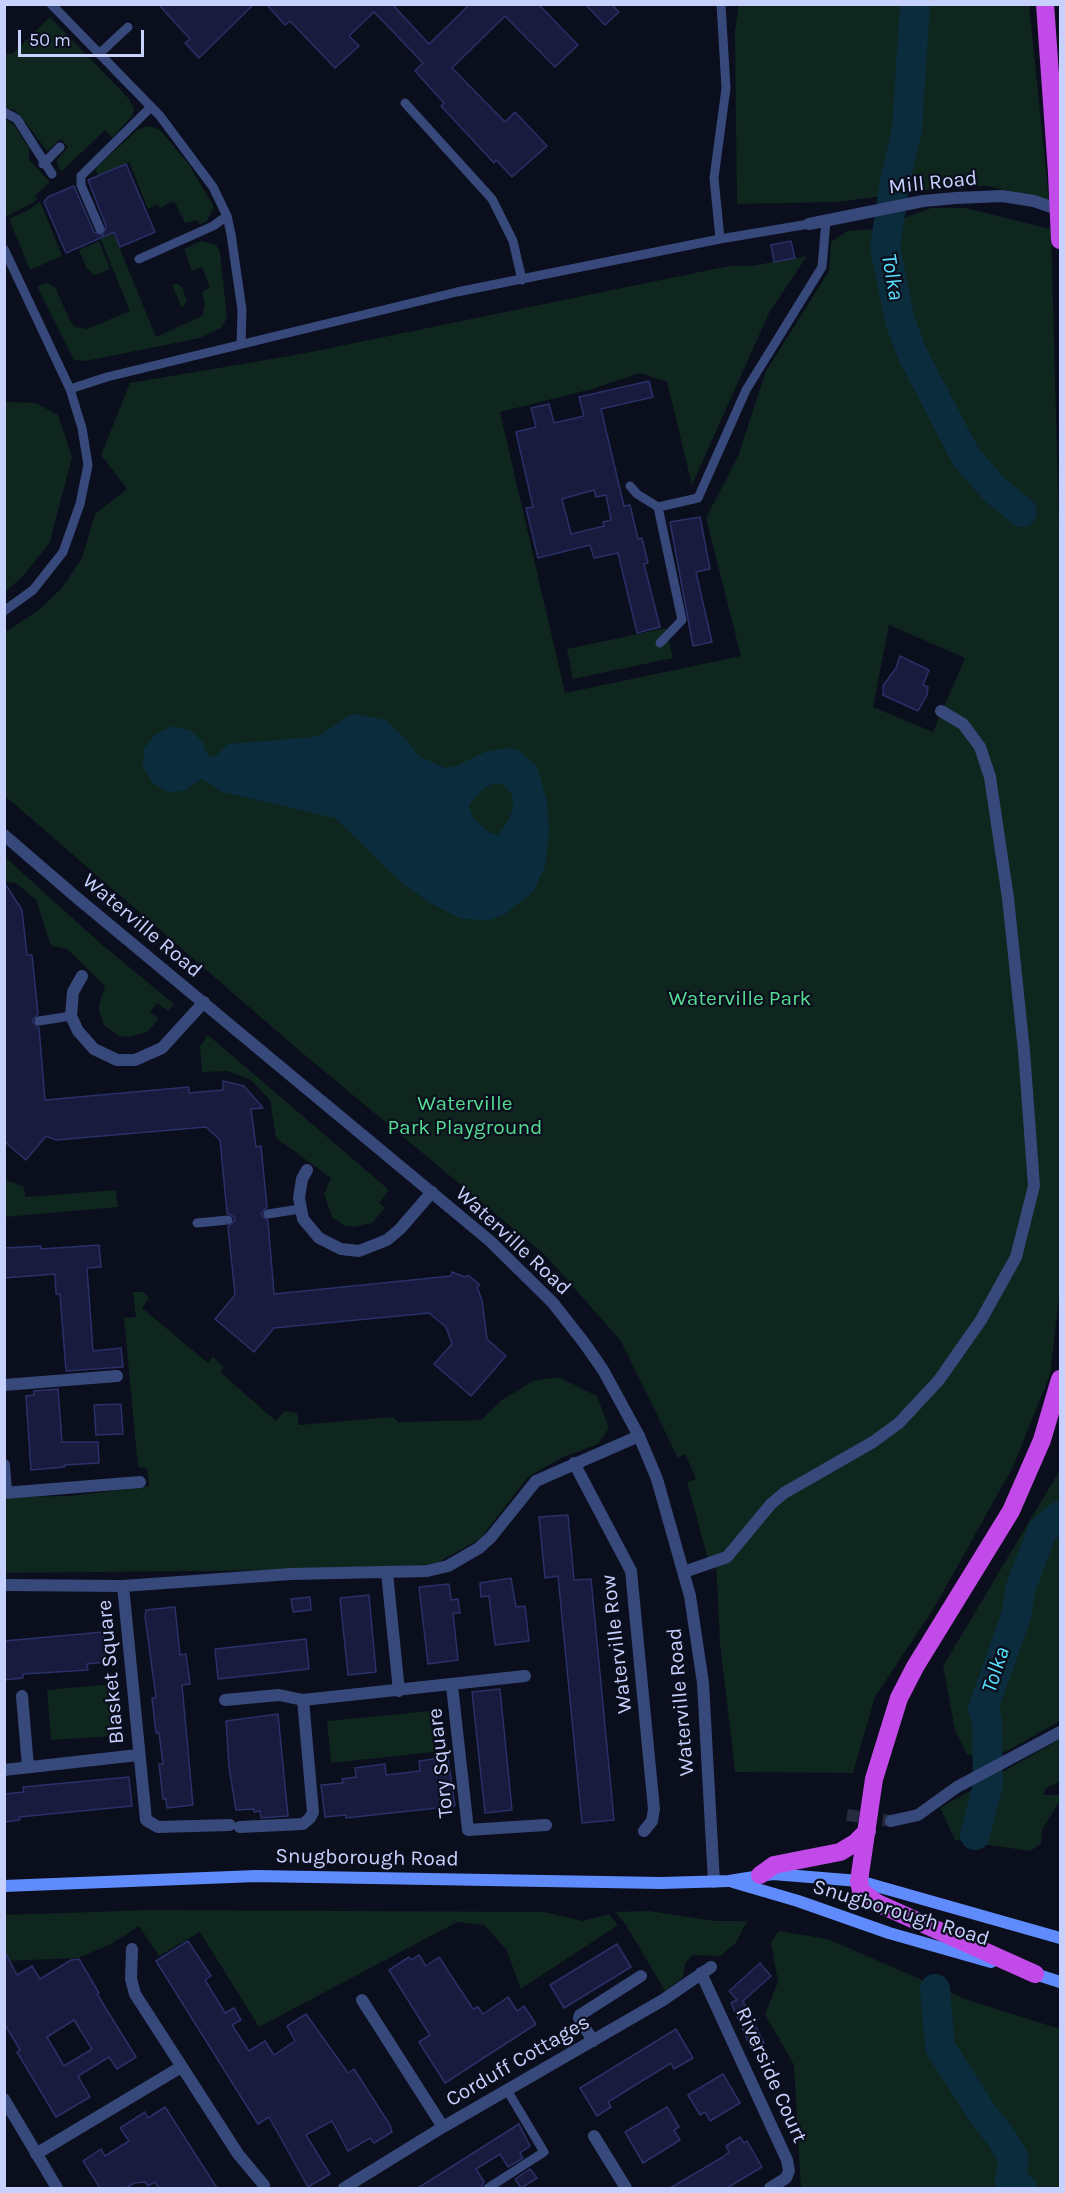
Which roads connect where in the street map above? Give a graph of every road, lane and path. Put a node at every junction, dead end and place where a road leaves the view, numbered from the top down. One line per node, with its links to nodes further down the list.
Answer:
1 (51, 4): 6 (lane)
2 (721, 4): 19 (lane)
3 (1035, 4): 9 (highway)
4 (1045, 4): 9 (highway)
5 (128, 27): 6 (lane)
6 (99, 54): 8 (lane)
7 (405, 103): 24 (lane)
8 (151, 107): 15 (lane); 18 (lane)
9 (1053, 109): 20 (highway, bridge)
10 (4, 112): 12 (lane)
11 (60, 147): 12 (lane)
12 (44, 164): 13 (lane)
13 (52, 174)
14 (1060, 210): 16 (street, Mill Road)
15 (227, 216): 23 (lane); 25 (lane)
16 (826, 220): 17 (street, Mill Road); 28 (lane)
17 (809, 224): 19 (lane)
18 (100, 229)
19 (720, 239): 24 (lane)
20 (1060, 240): 21 (highway)
21 (1060, 244)
22 (4, 249): 26 (lane)
23 (140, 259)
24 (522, 280): 25 (lane)
25 (241, 344): 26 (lane)
26 (70, 389): 29 (lane)
27 (630, 486): 28 (lane)
28 (658, 507): 30 (lane)
29 (4, 610)
30 (660, 642)
31 (941, 711): 51 (street)
32 (4, 835): 34 (street, Waterville Road)
33 (82, 976): 35 (street)
34 (204, 1002): 35 (street); 38 (street, Waterville Road)
35 (71, 1016): 36 (lane)
36 (39, 1021)
37 (307, 1170): 39 (street)
38 (432, 1192): 39 (street); 46 (street, Waterville Road)
39 (300, 1209): 40 (lane)
40 (268, 1214)
41 (228, 1220): 42 (lane)
42 (197, 1223)
43 (117, 1376): 45 (street)
44 (1060, 1380): 68 (highway)
45 (4, 1385)
46 (639, 1436): 47 (street); 51 (street, Waterville Road)
47 (574, 1463): 52 (street); 67 (street, Waterville Row)
48 (4, 1465): 50 (street)
49 (140, 1482): 50 (street)
50 (5, 1493)
51 (684, 1572): 72 (street, Waterville Road)
52 (387, 1573): 54 (street); 57 (street, Tory Square)
53 (4, 1585): 54 (street)
54 (123, 1586): 62 (street, Blasket Square)
55 (525, 1676): 56 (street, Tory Square)
56 (452, 1686): 57 (street, Tory Square); 66 (street, Tory Square)
57 (399, 1691): 60 (street, Tory Square)
58 (22, 1696): 63 (street)
59 (225, 1700): 60 (street, Tory Square)
60 (303, 1700): 62 (street, Blasket Square)
61 (1060, 1732): 65 (street)
62 (138, 1755): 63 (street, Blasket Square)
63 (28, 1767): 64 (street, Blasket Square)
64 (4, 1770)
65 (891, 1821)
66 (546, 1825)
67 (644, 1831)
68 (867, 1831): 69 (highway); 71 (highway)
69 (760, 1875): 70 (main road, Snugborough Road); 71 (main road, Snugborough Road)
70 (729, 1881): 72 (main road, Snugborough Road); 77 (main road, Snugborough Road)
71 (859, 1881): 74 (main road, Snugborough Road); 77 (highway)
72 (714, 1882): 73 (main road, Snugborough Road)
73 (4, 1886)
74 (1060, 1938)
75 (132, 1949): 82 (street)
76 (706, 1970): 81 (street, Corduff Cottages); 93 (street, Riverside Court)
77 (1035, 1974): 79 (main road, Snugborough Road)
78 (641, 1976): 81 (street)
79 (1060, 1982)
80 (362, 2000): 85 (street)
81 (592, 2041): 83 (street, Corduff Cottages)
82 (181, 2067): 87 (street); 88 (street)
83 (507, 2090): 85 (street, Corduff Cottages); 91 (lane)
84 (4, 2099): 87 (street)
85 (444, 2127): 90 (street, Corduff Cottages)
86 (594, 2136): 92 (street)
87 (36, 2154): 89 (street)
88 (264, 2185)
89 (57, 2188)
90 (344, 2188)
91 (488, 2188)
92 (626, 2188)
93 (770, 2188)

